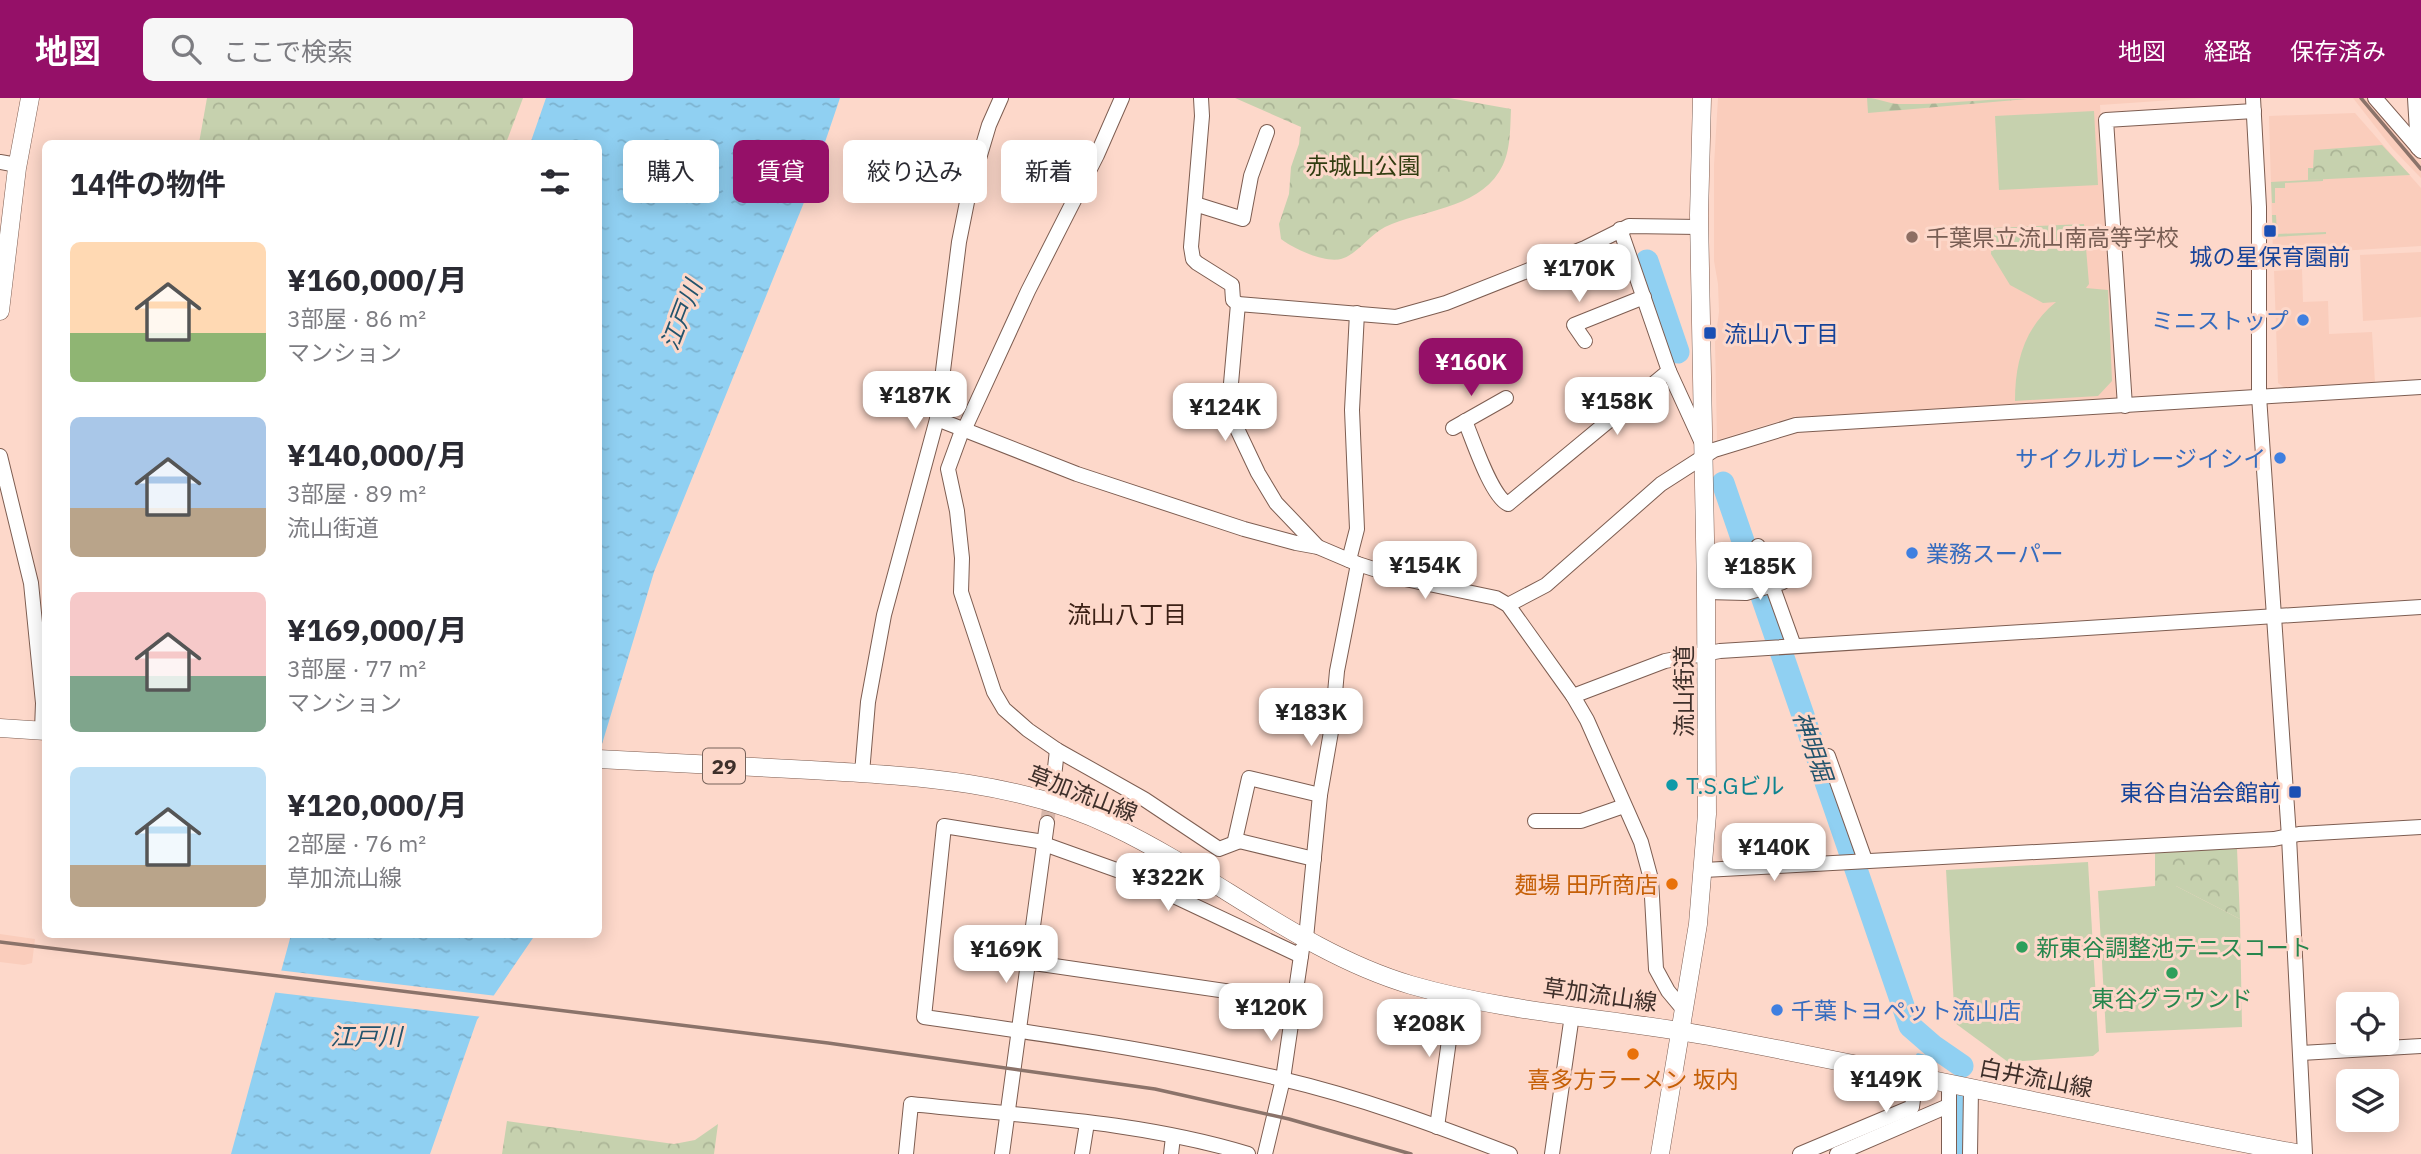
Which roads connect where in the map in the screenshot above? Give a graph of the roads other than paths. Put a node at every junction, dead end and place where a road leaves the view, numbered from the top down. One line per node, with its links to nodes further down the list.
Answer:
1 (30, 98): 11 (main road)
2 (1001, 98): 25 (street)
3 (1122, 98): 26 (street)
4 (1200, 98): 12 (street)
5 (1702, 98): 13 (main road, 流山街道)
6 (2375, 98): 10 (street)
7 (2415, 98): 10 (street)
8 (2254, 104): 22 (street); 24 (street)
9 (1267, 132): 12 (street)
10 (2420, 149)
11 (9, 163): 17 (main road)
12 (1195, 204): 16 (street)
13 (1699, 227): 14 (street); 27 (main road, 流山街道)
14 (1620, 229): 15 (street); 18 (street)
15 (1644, 297): 19 (street); 20 (street)
16 (1238, 304): 18 (street); 29 (street)
17 (0, 311)
18 (1357, 313): 31 (street)
19 (1585, 341)
20 (1669, 371): 23 (street); 27 (street)
21 (2421, 387): 22 (street)
22 (2259, 396): 24 (street); 36 (street)
23 (1506, 398)
24 (2125, 406): 27 (street)
25 (937, 419): 26 (street); 46 (street)
26 (964, 428): 29 (street); 43 (street)
27 (1703, 451): 33 (main road, 流山街道); 34 (street)
28 (0, 456): 39 (street)
29 (1318, 547): 31 (street)
30 (1758, 547): 32 (street)
31 (1354, 562): 34 (street); 48 (street)
32 (1774, 585): 33 (street); 37 (street)
33 (1706, 592): 38 (main road, 流山街道)
34 (1508, 605): 40 (street)
35 (2421, 607): 36 (street)
36 (2273, 617): 37 (street); 53 (street)
37 (1791, 646): 38 (street)
38 (1707, 652): 40 (street); 58 (main road, 流山街道)
39 (42, 695)
40 (1573, 696): 49 (street)
41 (0, 728): 42 (main road)
42 (42, 731)
43 (1057, 750): 47 (street); 54 (street)
44 (1828, 756): 57 (street)
45 (602, 759): 46 (main road, 草加流山線 / 29)
46 (855, 773): 59 (main road, 草加流山線 / 29)
47 (1054, 777)
48 (1320, 795): 54 (street); 56 (street)
49 (1624, 806): 50 (street); 64 (street)
50 (1535, 821)
51 (1047, 822): 55 (street)
52 (2421, 827): 53 (street)
53 (2288, 836): 57 (street); 69 (street)
54 (1240, 841): 56 (street)
55 (1044, 843): 60 (street); 61 (street); 66 (street)
56 (1314, 859): 59 (street)
57 (1863, 860): 58 (street)
58 (1704, 870): 64 (main road, 流山街道)
59 (1305, 937): 60 (street); 62 (main road, 草加流山線 / 29)
60 (1301, 956): 63 (street)
61 (1027, 962): 63 (street); 66 (street)
62 (1455, 997): 65 (main road, 草加流山線 / 29); 77 (street)
63 (1294, 1001): 71 (street)
64 (1683, 1009): 67 (main road, 流山街道)
65 (1572, 1016): 67 (main road, 草加流山線 / 29); 87 (street)
66 (1018, 1030): 71 (street); 75 (street)
67 (1679, 1031): 70 (main road, 白井流山線); 88 (main road, 流山街道)
68 (2421, 1046): 69 (street)
69 (2301, 1053): 93 (street)
70 (1916, 1077): 72 (main road, 白井流山線); 89 (street)
71 (1283, 1079): 77 (street); 85 (street)
72 (1949, 1084): 73 (main road, 白井流山線); 74 (street)
73 (1971, 1089): 79 (main road, 白井流山線); 92 (street)
74 (1948, 1106): 90 (street); 91 (street)
75 (1007, 1115): 76 (street); 80 (street); 81 (street)
76 (1087, 1122): 78 (street); 82 (street)
77 (1437, 1126): 86 (street)
78 (1173, 1137): 83 (street); 84 (street)
79 (2259, 1150): 93 (main road, 白井流山線)
80 (906, 1154)
81 (1002, 1154)
82 (1082, 1154)
83 (1171, 1154)
84 (1248, 1154)
85 (1265, 1154)
86 (1510, 1154)
87 (1552, 1154)
88 (1660, 1154)
89 (1800, 1154)
90 (1837, 1154)
91 (1949, 1154)
92 (1970, 1154)
93 (2303, 1154)

